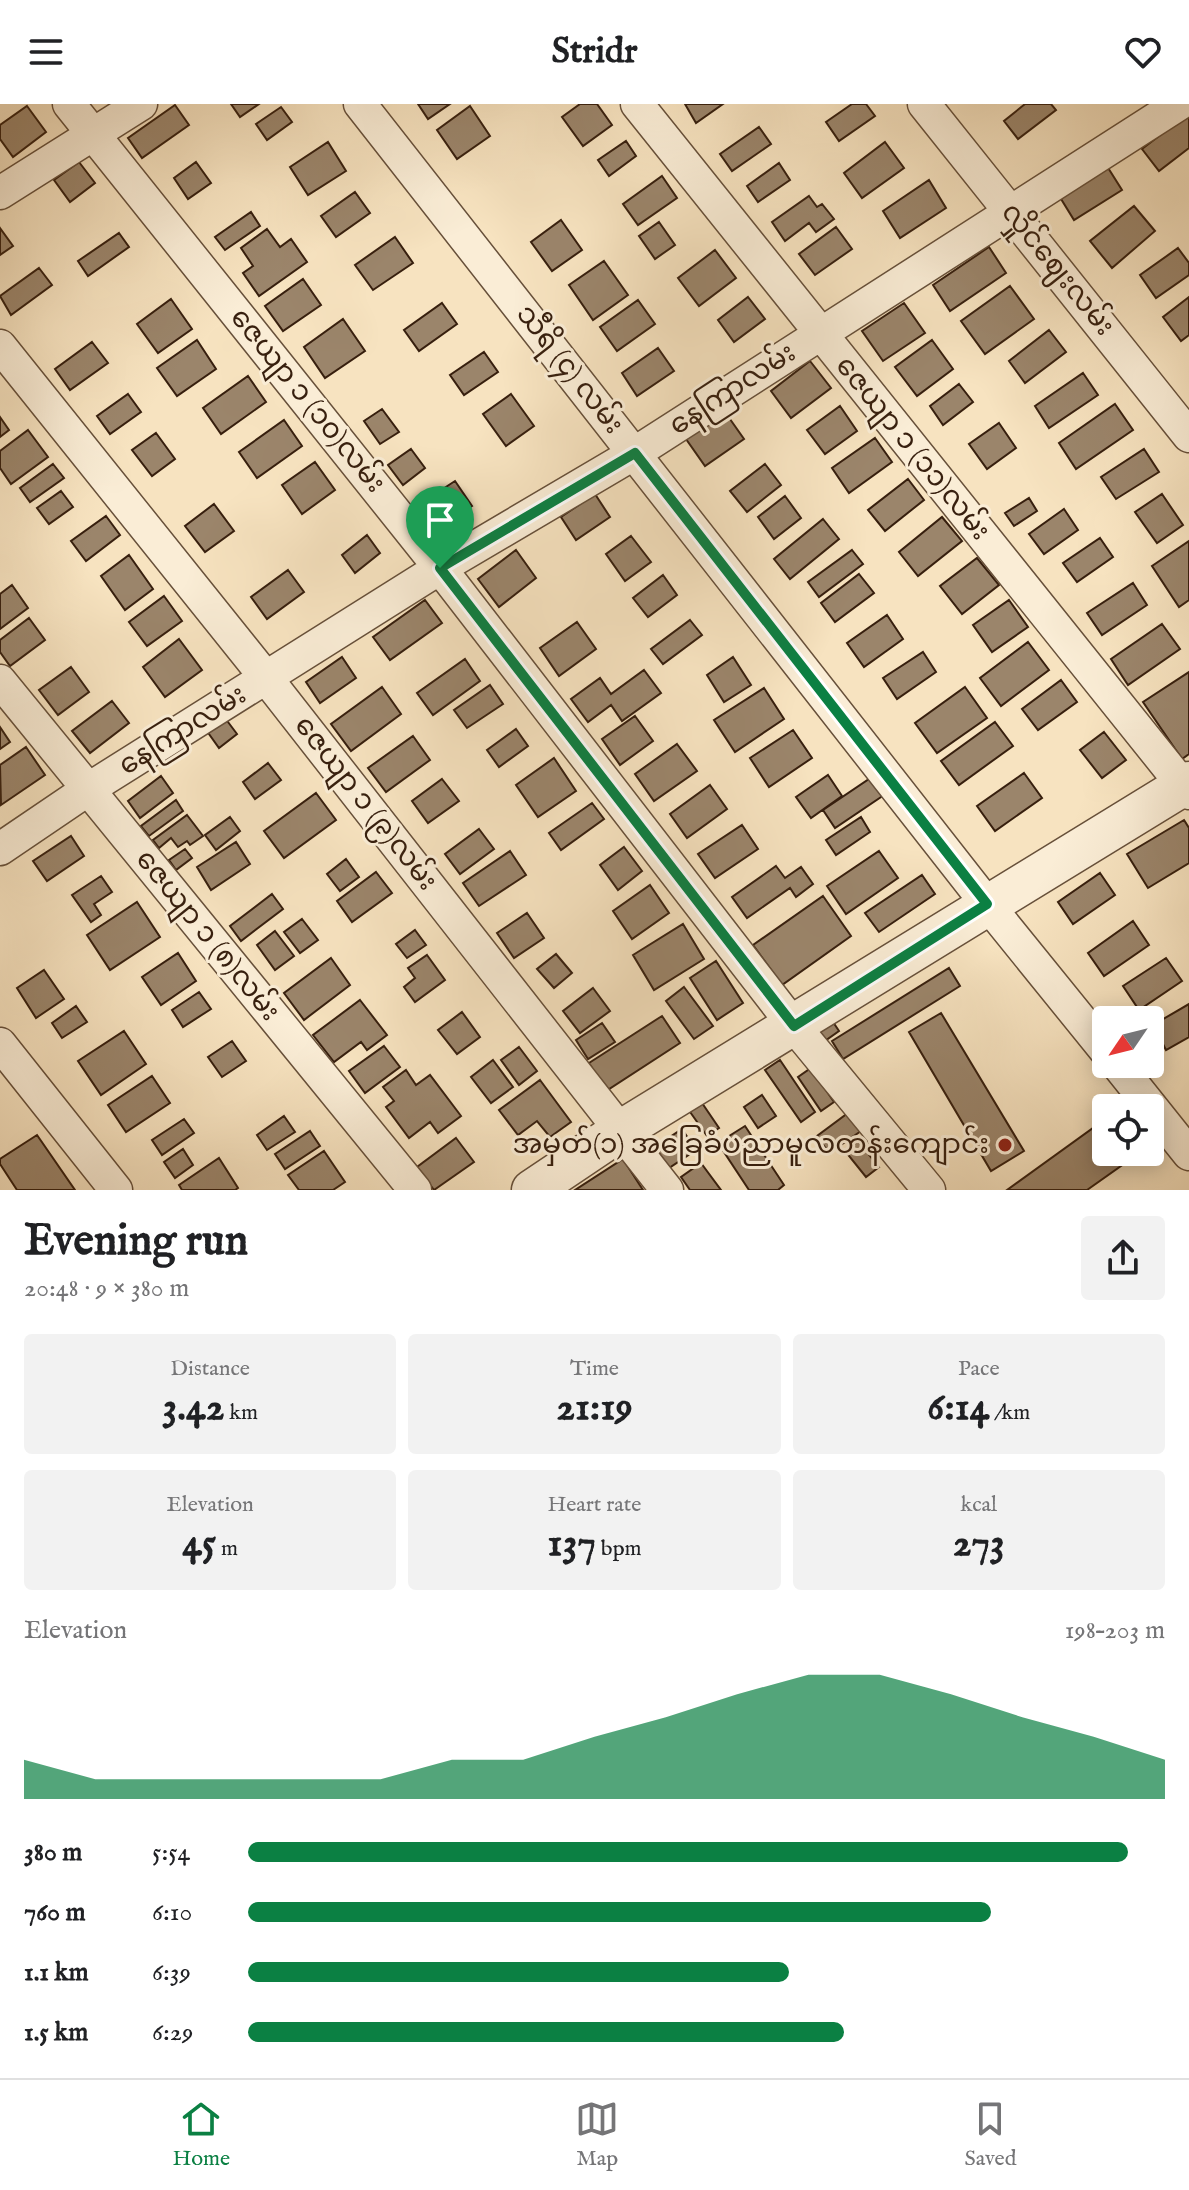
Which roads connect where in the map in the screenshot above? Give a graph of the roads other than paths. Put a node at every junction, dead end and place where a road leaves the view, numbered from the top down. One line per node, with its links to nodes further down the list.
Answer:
1 (69, 104): 7 (street, ဇေယျာ ၁ (၁၀)လမ်း)
2 (141, 104): 7 (street)
3 (360, 104): 13 (street, သီရိ (၄) လမ်း)
4 (637, 104): 10 (street, ဇေယျာ ၁ (၁၁)လမ်း)
5 (924, 104): 9 (street, လှိုင်ဈေးလမ်း)
6 (1179, 104): 9 (street, နေကြာလမ်း)
7 (93, 134): 8 (street); 14 (street, ဇေယျာ ၁ (၁၀)လမ်း)
8 (0, 193)
9 (1011, 212): 10 (street, နေကြာလမ်း); 12 (street, လှိုင်ဈေးလမ်း)
10 (819, 334): 13 (street, နေကြာလမ်း); 17 (street, ဇေယျာ ၁ (၁၁)လမ်း)
11 (0, 346): 15 (street, ဇေယျာ ၁ (၉)လမ်း)
12 (1189, 436)
13 (635, 453): 14 (street, နေကြာလမ်း); 20 (street, သီရိ (၄) လမ်း)
14 (440, 568): 15 (street, နေကြာလမ်း); 21 (street, ဇေယျာ ၁ (၁၀)လမ်း)
15 (267, 679): 18 (street, နေကြာလမ်း); 25 (street, ဇေယျာ ၁ (၉)လမ်း)
16 (0, 681): 18 (street, ဇေယျာ ၁ (၈)လမ်း)
17 (1187, 787): 20 (street)
18 (87, 790): 19 (street, နေကြာလမ်း); 28 (street, ဇေယျာ ၁ (၈)လမ်း)
19 (0, 849)
20 (987, 904): 21 (street); 22 (street, သီရိ (၄) လမ်း)
21 (794, 1026): 25 (street); 31 (street, ဇေယျာ ၁ (၁၀)လမ်း)
22 (1092, 1034)
23 (0, 1044): 27 (street)
24 (1128, 1078): 26 (street)
25 (620, 1131): 29 (street); 30 (street, ဇေယျာ ၁ (၉)လမ်း)
26 (1189, 1154)
27 (116, 1190)
28 (415, 1190)
29 (532, 1190)
30 (667, 1190)
31 (929, 1190)

